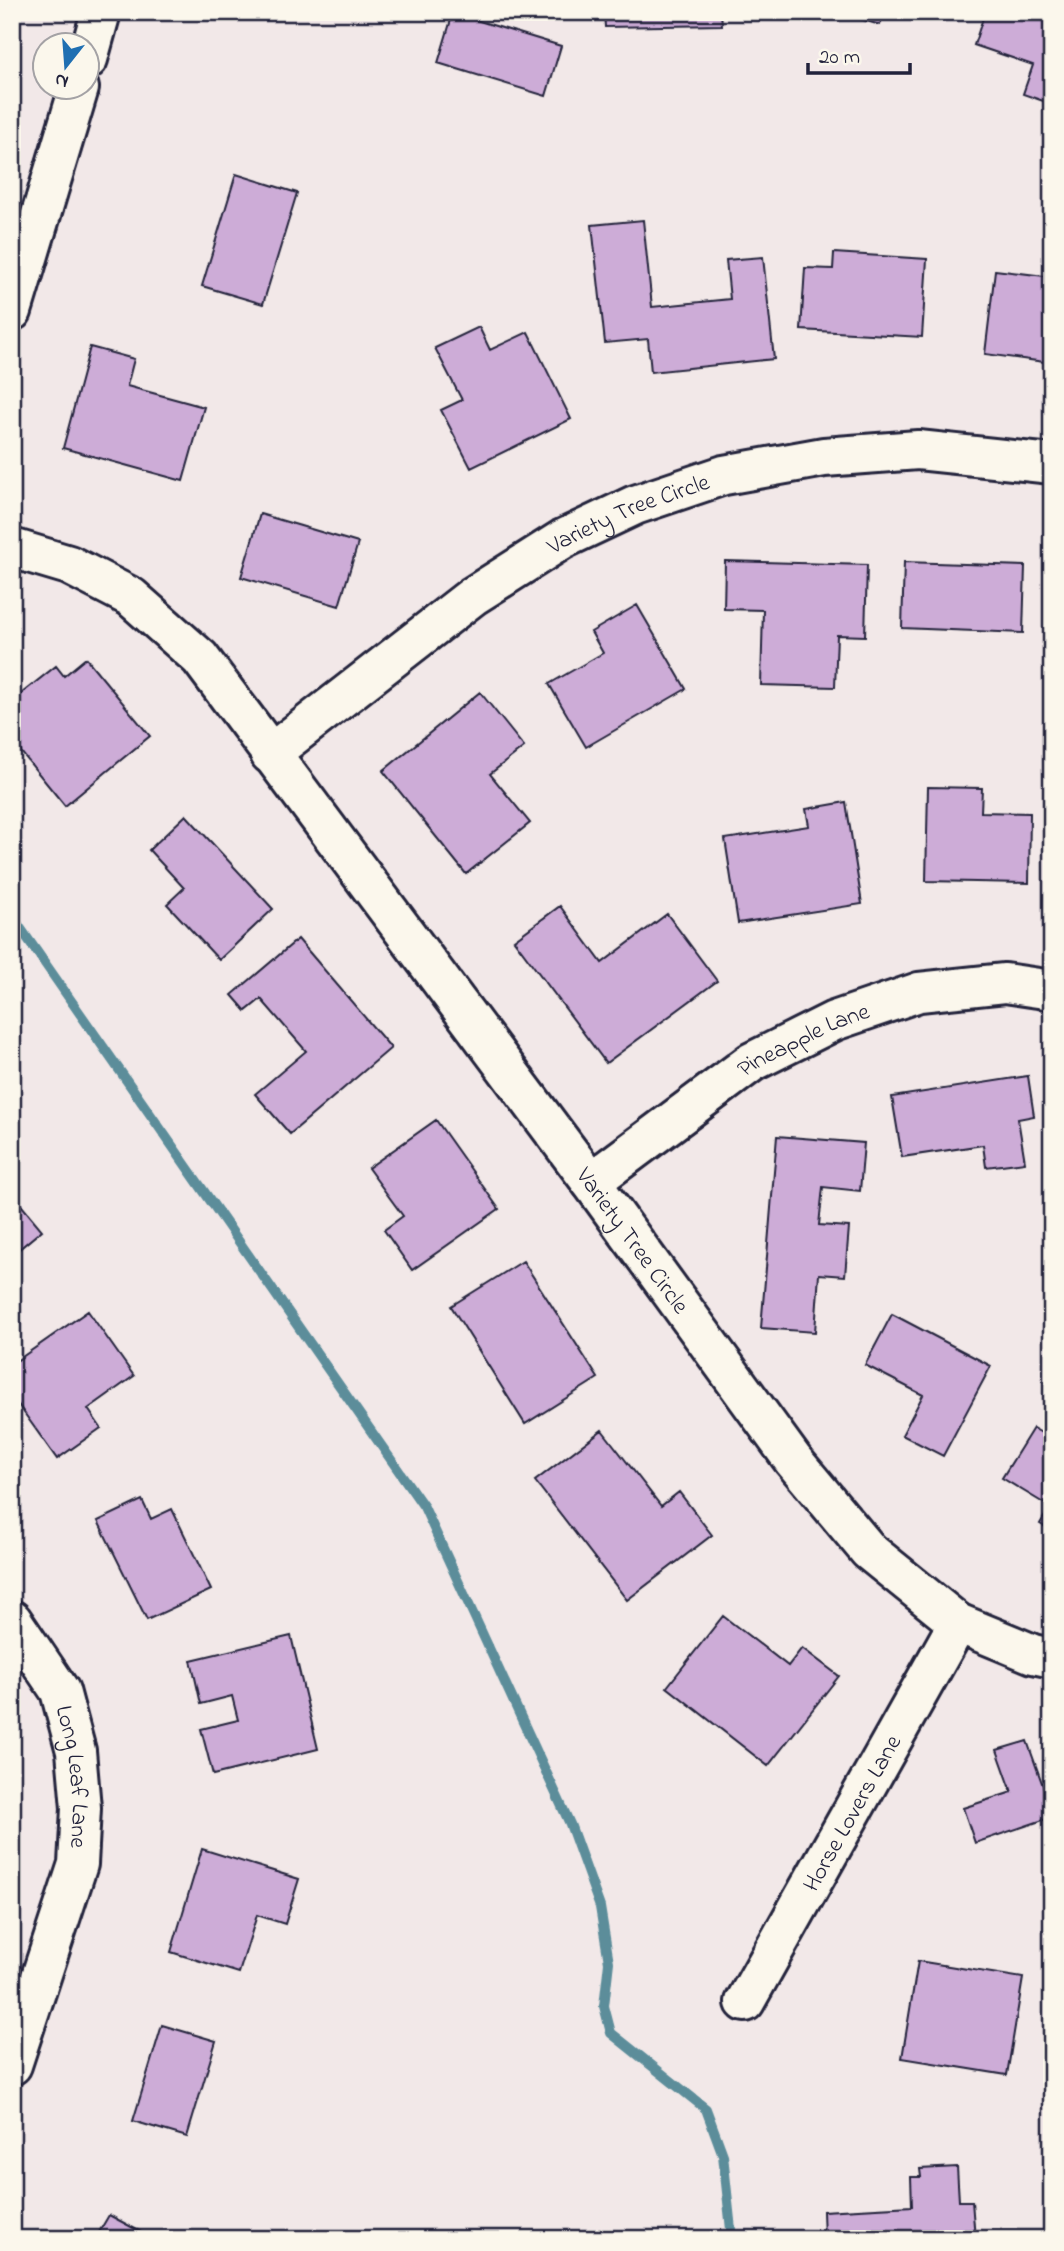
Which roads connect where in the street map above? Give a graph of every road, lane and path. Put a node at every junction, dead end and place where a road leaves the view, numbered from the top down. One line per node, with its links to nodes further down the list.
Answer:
1 (102, 12): 2 (street)
2 (96, 32)
3 (75, 102): 4 (street)
4 (12, 311)
5 (1052, 464): 7 (street, Variety Tree Circle)
6 (12, 548): 7 (street, Variety Tree Circle)
7 (270, 754): 9 (street, Variety Tree Circle)
8 (1052, 990): 9 (street, Pineapple Lane)
9 (591, 1182): 11 (street, Variety Tree Circle)
10 (12, 1620): 14 (street, Long Leaf Lane)
11 (958, 1623): 12 (street, Variety Tree Circle); 13 (street, Horse Lovers Lane)
12 (1052, 1658)
13 (745, 2002)
14 (12, 2065)

